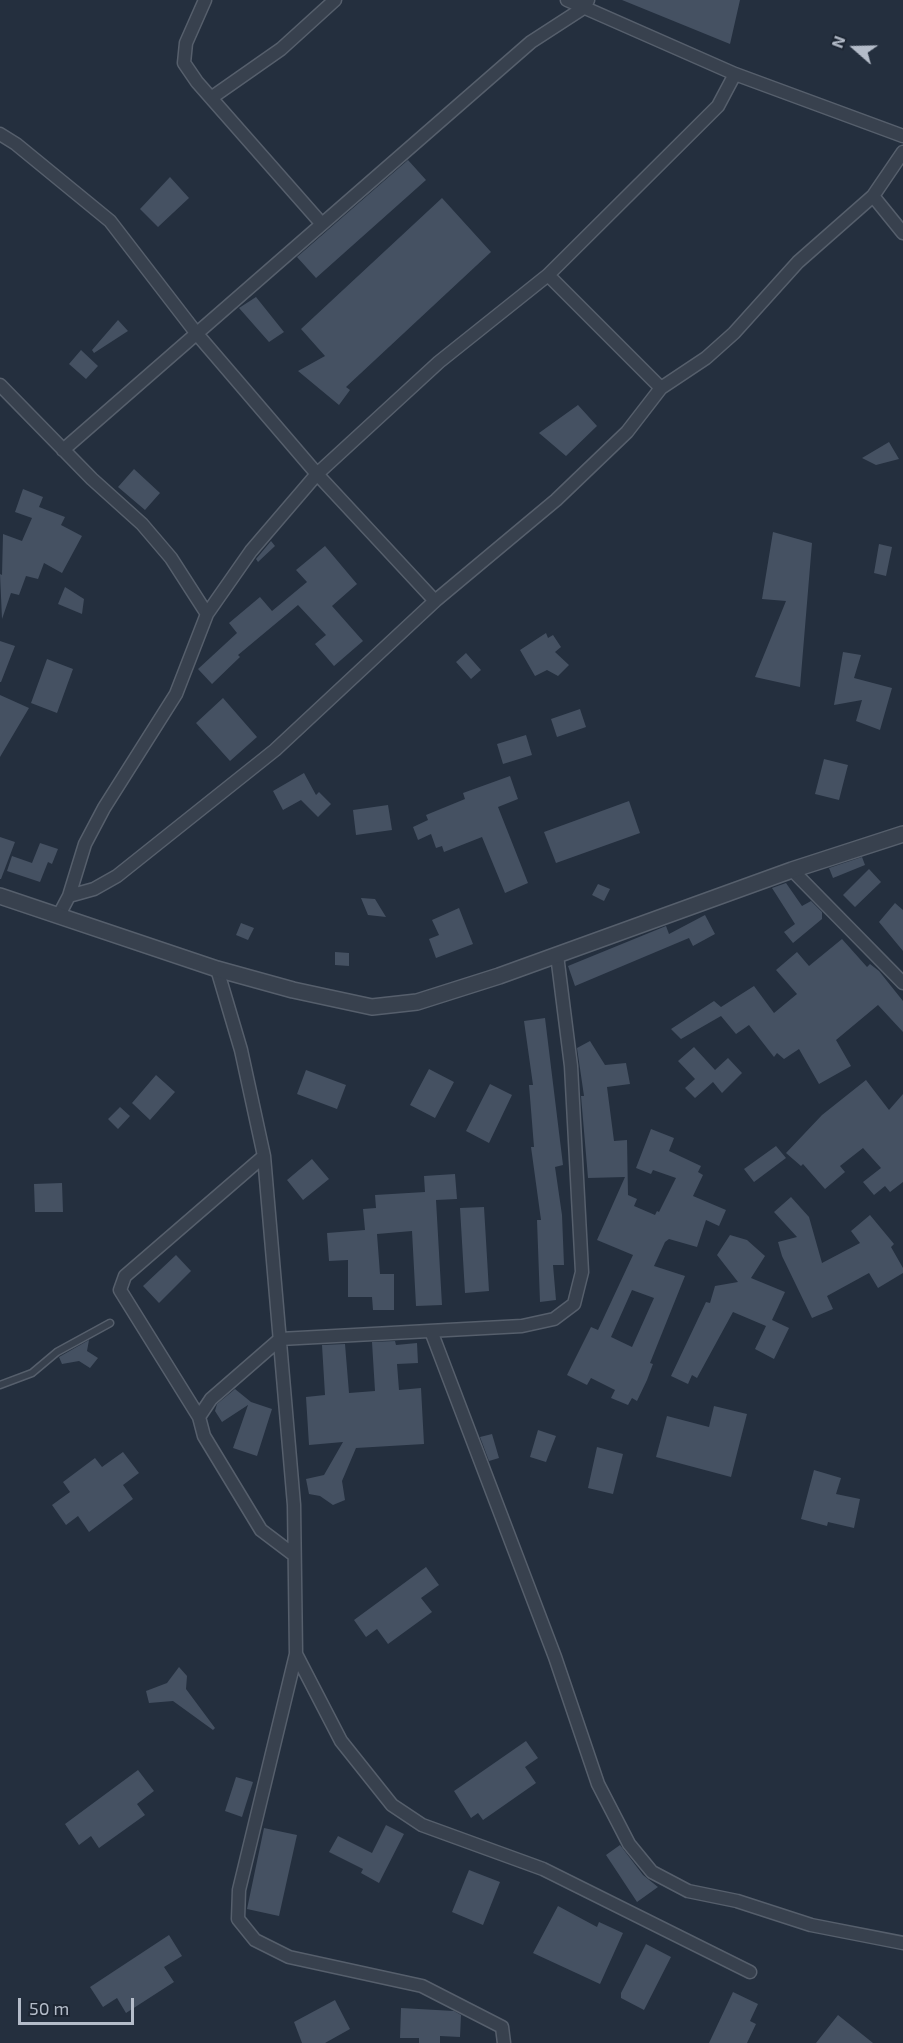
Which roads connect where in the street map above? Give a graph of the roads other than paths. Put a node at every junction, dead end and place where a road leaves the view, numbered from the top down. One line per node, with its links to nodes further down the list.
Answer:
1 (205, 0): 6 (street)
2 (335, 0): 6 (street)
3 (567, 0): 4 (street)
4 (587, 4): 5 (street); 11 (street)
5 (735, 74): 8 (street); 13 (street)
6 (211, 98): 11 (street)
7 (0, 134): 14 (street)
8 (903, 136)
9 (903, 152): 10 (street)
10 (873, 196): 12 (street); 16 (street)
11 (321, 223): 14 (street)
12 (903, 233)
13 (548, 275): 16 (street); 18 (street)
14 (196, 334): 17 (street); 18 (street)
15 (0, 385): 17 (street)
16 (661, 388): 19 (street)
17 (63, 450): 20 (street)
18 (317, 474): 19 (street); 20 (street)
19 (435, 601): 24 (street)
20 (207, 615): 24 (street)
21 (903, 834): 22 (street)
22 (792, 870): 26 (street); 28 (street)
23 (0, 896): 25 (street)
24 (69, 896): 25 (street)
25 (59, 915): 27 (street)
26 (557, 955): 27 (street); 31 (street)
27 (217, 969): 29 (street)
28 (903, 983)
29 (264, 1156): 32 (street); 34 (street)
30 (110, 1323): 33 (lane)
31 (431, 1331): 32 (street); 37 (street)
32 (280, 1339): 34 (street); 35 (street)
33 (0, 1385)
34 (199, 1417): 35 (street)
35 (294, 1555): 36 (street)
36 (296, 1654): 38 (street); 39 (street)
37 (903, 1942)
38 (750, 1972)
39 (504, 2043)

